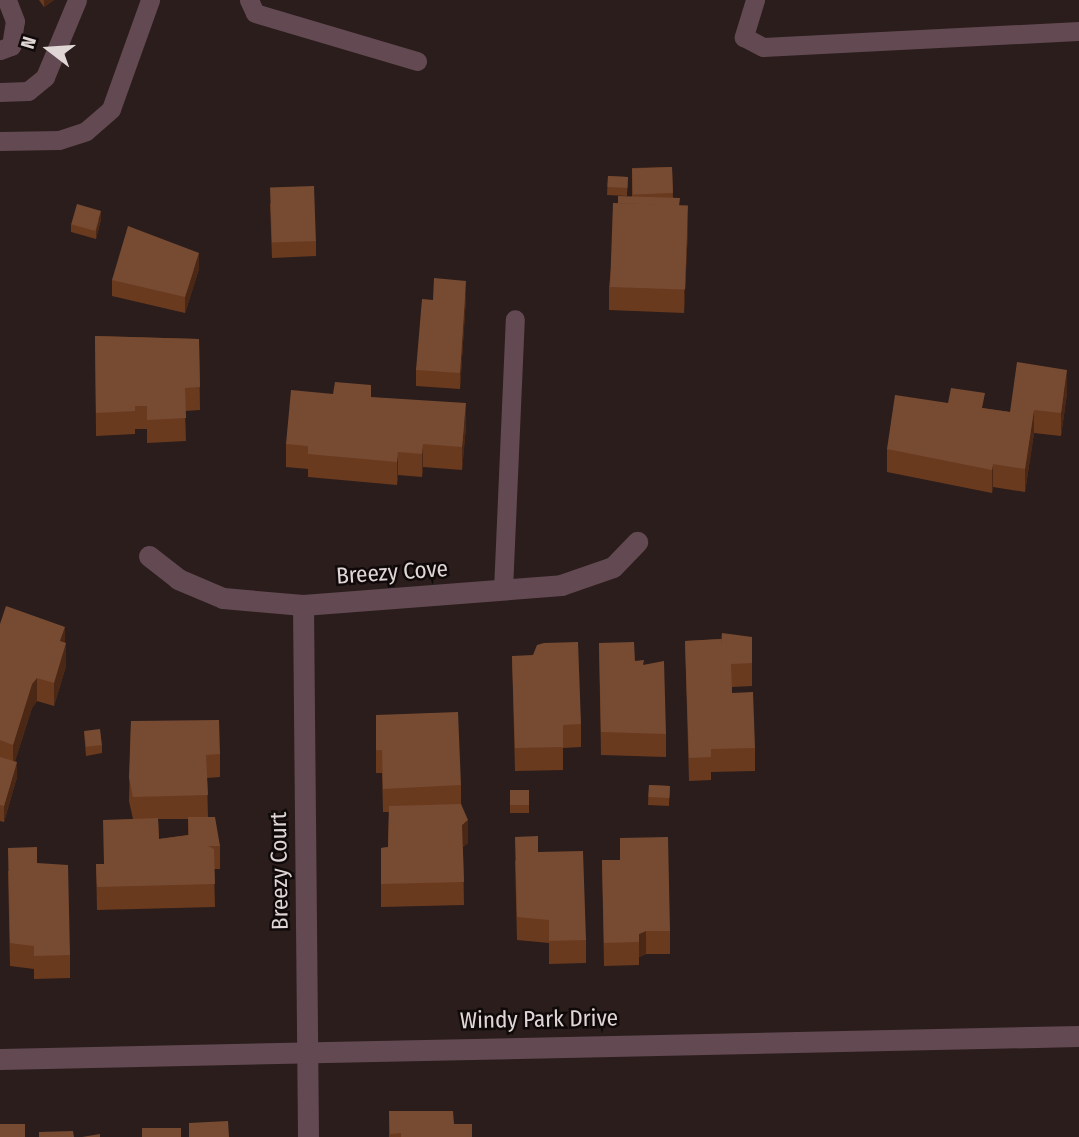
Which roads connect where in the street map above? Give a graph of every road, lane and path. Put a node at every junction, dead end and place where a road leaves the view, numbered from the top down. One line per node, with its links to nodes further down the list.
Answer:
1 (7, 0): 7 (lane)
2 (76, 0): 9 (lane)
3 (150, 0): 10 (lane)
4 (249, 0): 8 (lane)
5 (755, 0): 6 (lane)
6 (1079, 32)
7 (0, 50)
8 (417, 61)
9 (0, 92)
10 (0, 141)
11 (515, 319): 14 (lane)
12 (637, 542): 14 (street, Breezy Cove)
13 (149, 556): 15 (street, Breezy Cove)
14 (503, 590): 15 (street, Breezy Cove)
15 (303, 605): 17 (street, Breezy Court)
16 (1079, 1036): 17 (street, Windy Park Drive)
17 (307, 1049): 18 (street, Windy Park Drive); 19 (street, Breezy Court)
18 (0, 1059)
19 (308, 1137)

